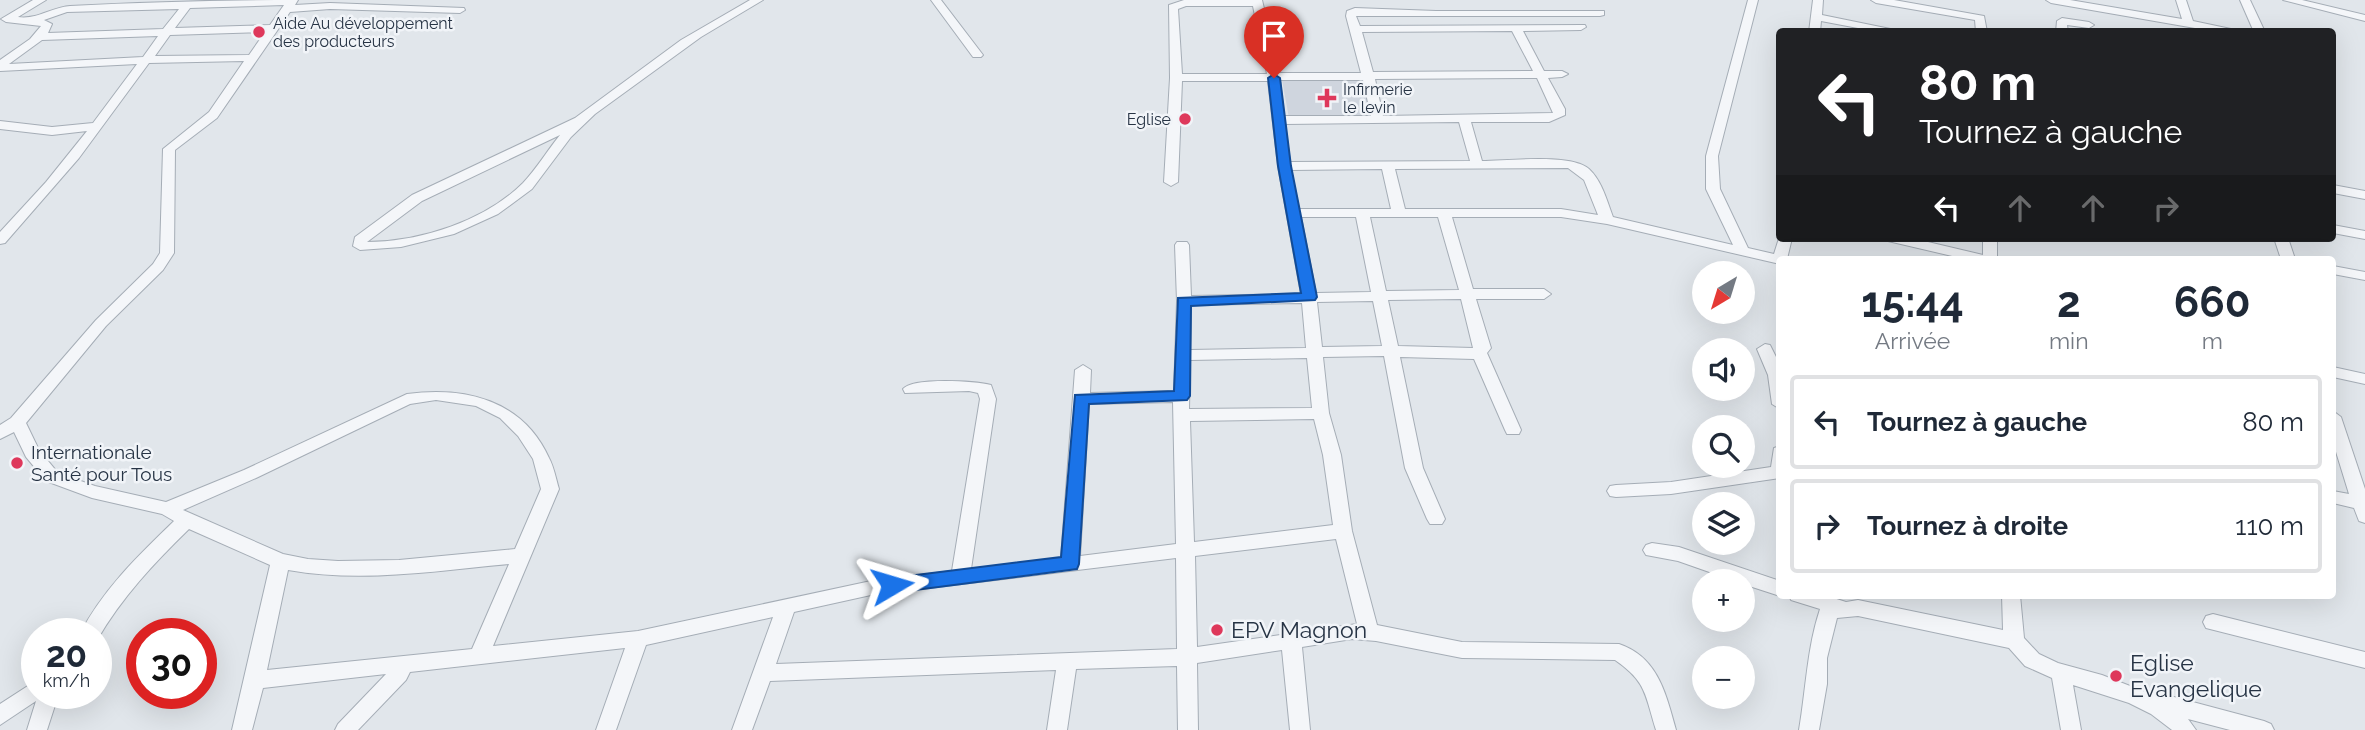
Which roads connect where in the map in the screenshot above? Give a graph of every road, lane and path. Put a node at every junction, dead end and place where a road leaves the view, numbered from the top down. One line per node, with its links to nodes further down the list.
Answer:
1 (41, 0): 29 (street)
2 (401, 0): 21 (street)
3 (758, 0): 56 (street)
4 (936, 0): 44 (street)
5 (1396, 0): 23 (street)
6 (1462, 0): 24 (street)
7 (1753, 0): 75 (street)
8 (1818, 0): 27 (street)
9 (1876, 0): 26 (street)
10 (1962, 0): 26 (street)
11 (2051, 0): 18 (street)
12 (2181, 0): 31 (street)
13 (2245, 0): 40 (street)
14 (2288, 0): 28 (street)
15 (251, 2): 17 (street); 19 (street)
16 (1257, 2): 51 (street); 52 (street)
17 (290, 3): 21 (street); 33 (street)
18 (2071, 3): 20 (street); 38 (street)
19 (187, 5): 30 (street); 42 (street)
20 (2121, 5): 31 (street)
21 (388, 9): 22 (street)
22 (460, 10)
23 (1400, 13): 24 (street); 41 (street)
24 (1468, 13): 25 (street)
25 (1600, 13)
26 (1962, 15): 37 (street)
27 (1816, 17): 35 (street); 36 (street)
28 (2365, 18)
29 (3, 21): 30 (street)
30 (32, 21): 43 (street)
31 (2188, 22): 39 (street)
32 (1581, 27): 34 (street)
33 (272, 28): 42 (street); 45 (street)
34 (1516, 28): 41 (street); 48 (street)
35 (1815, 28)
36 (1878, 28)
37 (1981, 28)
38 (2062, 28)
39 (2219, 28)
40 (2258, 28)
41 (1356, 29): 50 (street)
42 (166, 33): 43 (street); 46 (street)
43 (39, 37): 47 (street)
44 (977, 55)
45 (252, 58): 46 (street); 99 (street)
46 (148, 60): 47 (street); 58 (street)
47 (0, 67)
48 (1538, 74): 49 (street); 50 (street); 53 (street)
49 (1562, 74)
50 (1368, 76): 52 (street); 55 (street)
51 (1176, 78): 52 (street); 62 (street)
52 (1274, 78): 54 (street)
53 (1464, 119): 55 (street); 59 (street)
54 (1279, 120): 55 (street); 61 (street)
55 (1378, 120)
56 (579, 121): 56 (street)
57 (0, 125): 58 (street)
58 (97, 126): 72 (street)
59 (1477, 164): 60 (street); 69 (street)
60 (1388, 165): 61 (street); 67 (street)
61 (1284, 166): 66 (street)
62 (1171, 182)
63 (2336, 188): 64 (street)
64 (2365, 195)
65 (1362, 212): 66 (street); 67 (street); 82 (street)
66 (1293, 213): 83 (street)
67 (1399, 213): 68 (street)
68 (1444, 213): 69 (street); 80 (street)
69 (1607, 219): 75 (street)
70 (2336, 230): 71 (street)
71 (2365, 235)
72 (0, 240)
73 (1910, 242): 76 (street)
74 (1182, 245): 84 (street)
75 (1743, 251): 77 (street)
76 (1970, 256)
77 (1776, 259)
78 (2336, 271): 79 (street)
79 (2365, 276)
80 (1466, 294): 81 (street); 82 (street); 88 (street)
81 (1544, 294)
82 (1378, 296): 83 (street); 86 (street)
83 (1309, 297): 84 (street); 87 (street)
84 (1184, 301): 89 (street)
85 (1765, 349): 92 (street)
86 (1390, 351): 87 (street); 88 (street); 108 (street)
87 (1316, 352): 89 (street); 97 (street)
88 (1479, 352): 101 (street)
89 (1182, 355): 95 (street)
90 (1083, 370): 96 (street)
91 (2336, 373): 93 (street)
92 (1776, 375)
93 (2365, 379)
94 (911, 389): 116 (street)
95 (1182, 396): 96 (street); 98 (street)
96 (1081, 399): 115 (street)
97 (1321, 412): 98 (street); 110 (street)
98 (1181, 415): 112 (street)
99 (17, 422): 102 (street); 107 (street)
100 (2336, 426): 106 (street)
101 (1513, 430)
102 (0, 433)
103 (1776, 472): 104 (street)
104 (1616, 491)
105 (2336, 498): 106 (street)
106 (2363, 508)
107 (167, 509): 109 (street); 113 (street)
108 (1436, 519)
109 (187, 520): 114 (street); 122 (street)
110 (1343, 531): 112 (street); 124 (street)
111 (1652, 550): 117 (street)
112 (1185, 551): 115 (street); 129 (street)
113 (520, 556): 114 (street); 128 (street)
114 (280, 561): 135 (street)
115 (1070, 564): 116 (street)
116 (961, 576): 120 (street)
117 (1776, 588)
118 (1812, 599): 121 (street)
119 (2011, 599): 127 (street)
120 (787, 605): 125 (street); 134 (street)
121 (1844, 608): 127 (street); 149 (street)
122 (100, 618)
123 (2213, 622): 130 (street)
124 (1369, 632): 126 (street); 148 (street)
125 (638, 639): 128 (street); 143 (street)
126 (1291, 640): 129 (street); 147 (street)
127 (2015, 641): 133 (street)
128 (479, 656): 132 (street)
129 (1186, 657): 131 (street); 146 (street)
130 (2365, 660)
131 (1067, 662): 134 (street); 145 (street)
132 (403, 663): 135 (street); 142 (street)
133 (2061, 672): 136 (street); 150 (street)
134 (764, 673): 144 (street)
135 (255, 680): 141 (street)
136 (2127, 693): 151 (street); 152 (street)
137 (21, 701): 139 (street)
138 (44, 709): 140 (street)
139 (0, 716)
140 (37, 730)
141 (243, 730)
142 (345, 730)
143 (606, 730)
144 (742, 730)
145 (1057, 730)
146 (1188, 730)
147 (1300, 730)
148 (1666, 730)
149 (1809, 730)
150 (2071, 730)
151 (2186, 730)
152 (2264, 730)

